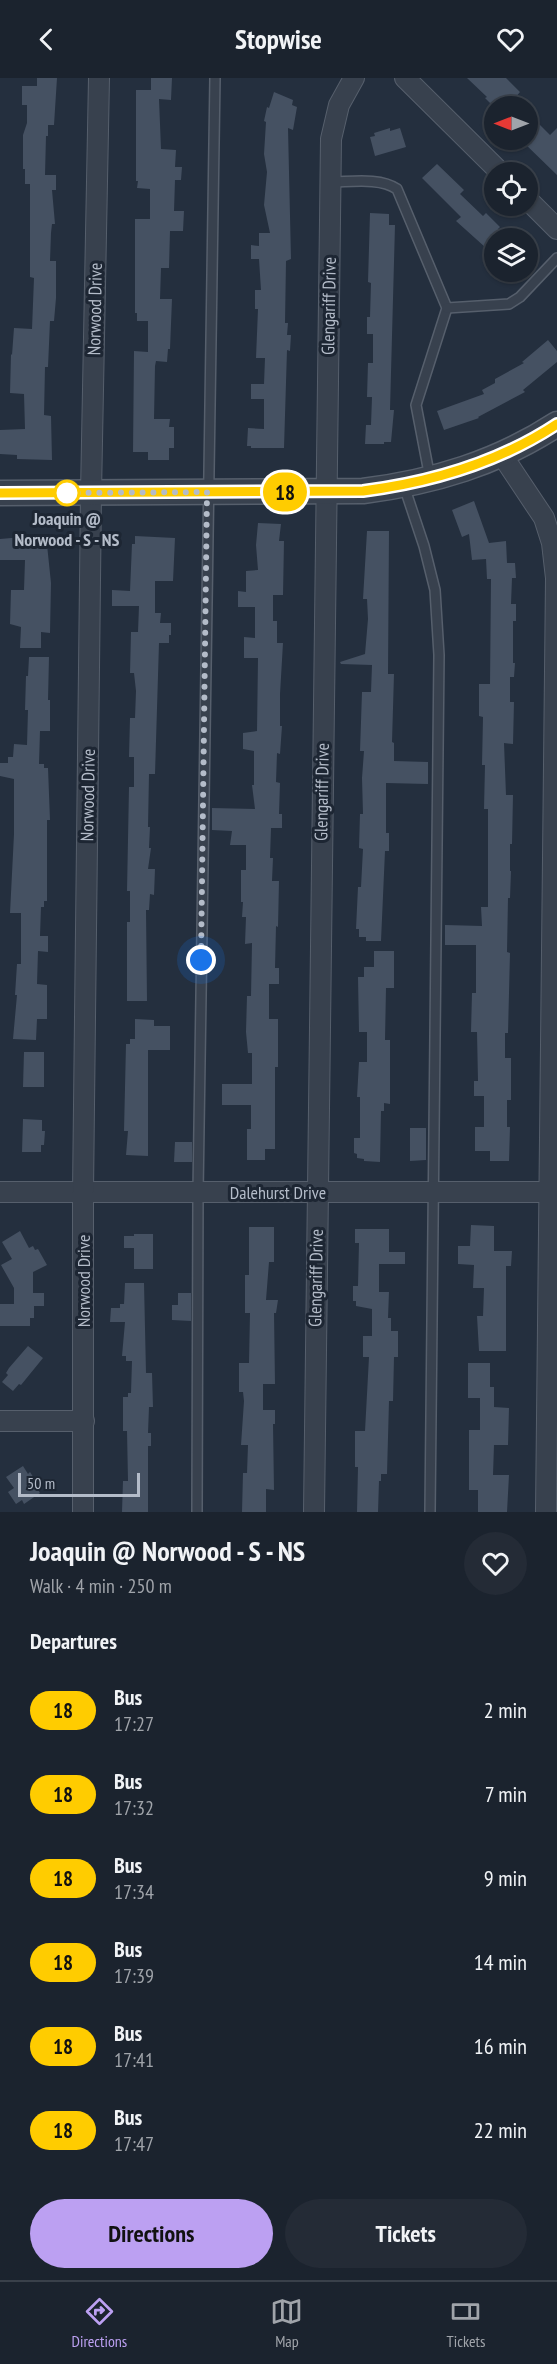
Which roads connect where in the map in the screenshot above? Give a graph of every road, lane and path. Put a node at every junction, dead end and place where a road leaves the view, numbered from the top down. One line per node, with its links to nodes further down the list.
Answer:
1 (99, 78): 18 (street, Norwood Drive)
2 (214, 78): 16 (lane)
3 (354, 78): 6 (street, Glengariff Drive)
4 (405, 78): 5 (street)
5 (490, 162)
6 (330, 182): 10 (lane); 15 (street, Glengariff Drive)
7 (538, 210): 8 (street)
8 (557, 229)
9 (557, 258): 10 (lane)
10 (447, 308): 13 (lane)
11 (557, 424): 12 (street)
12 (502, 456): 13 (street); 20 (street)
13 (430, 480): 14 (street)
14 (404, 486): 15 (street); 23 (lane)
15 (326, 491): 16 (street); 24 (street, Glengariff Drive)
16 (207, 492): 18 (street); 22 (lane)
17 (0, 493): 18 (street)
18 (91, 493): 21 (street, Norwood Drive)
19 (0, 1192): 21 (street, Dalehurst Drive)
20 (553, 1192): 23 (street, Dalehurst Drive); 31 (street)
21 (83, 1193): 22 (street, Dalehurst Drive); 26 (street, Norwood Drive)
22 (198, 1193): 24 (street, Dalehurst Drive); 28 (lane)
23 (433, 1193): 24 (street, Dalehurst Drive); 30 (lane)
24 (317, 1194): 29 (street, Glengariff Drive)
25 (0, 1421): 26 (street)
26 (84, 1421): 27 (street, Norwood Drive)
27 (83, 1512)
28 (197, 1512)
29 (314, 1512)
30 (430, 1512)
31 (546, 1512)

